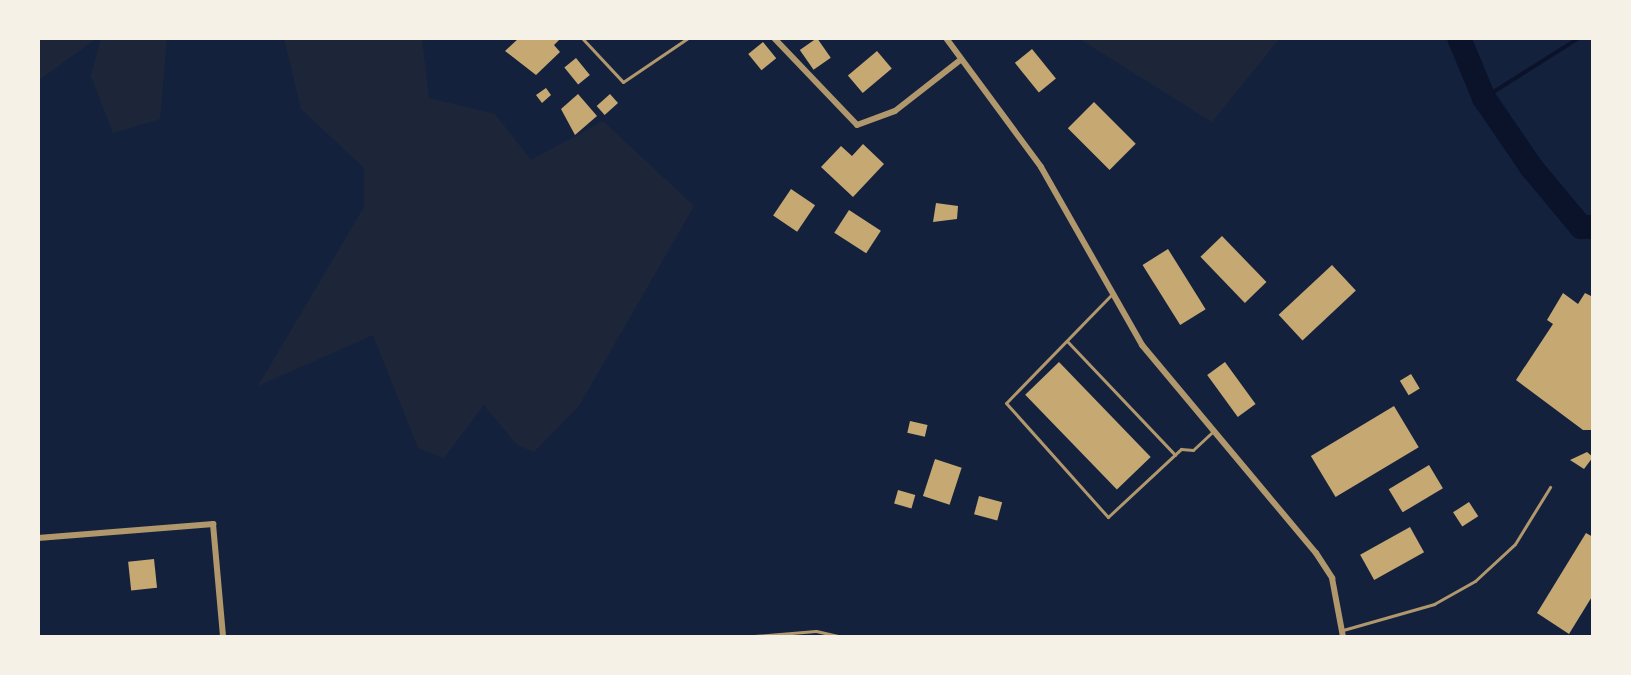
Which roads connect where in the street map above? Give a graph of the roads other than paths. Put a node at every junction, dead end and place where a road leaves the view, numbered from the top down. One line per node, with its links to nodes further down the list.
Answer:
1 (582, 38): 2 (lane)
2 (688, 38)
3 (774, 38): 5 (street)
4 (946, 38): 5 (street)
5 (959, 61): 6 (street)
6 (1113, 293): 7 (lane); 8 (street)
7 (1067, 341): 9 (lane); 9 (lane)
8 (1212, 431): 9 (lane); 12 (street)
9 (1175, 455)
10 (1550, 487): 12 (lane)
11 (38, 538): 13 (street)
12 (1343, 634)
13 (223, 637)
14 (742, 637): 15 (lane)
15 (842, 637)

